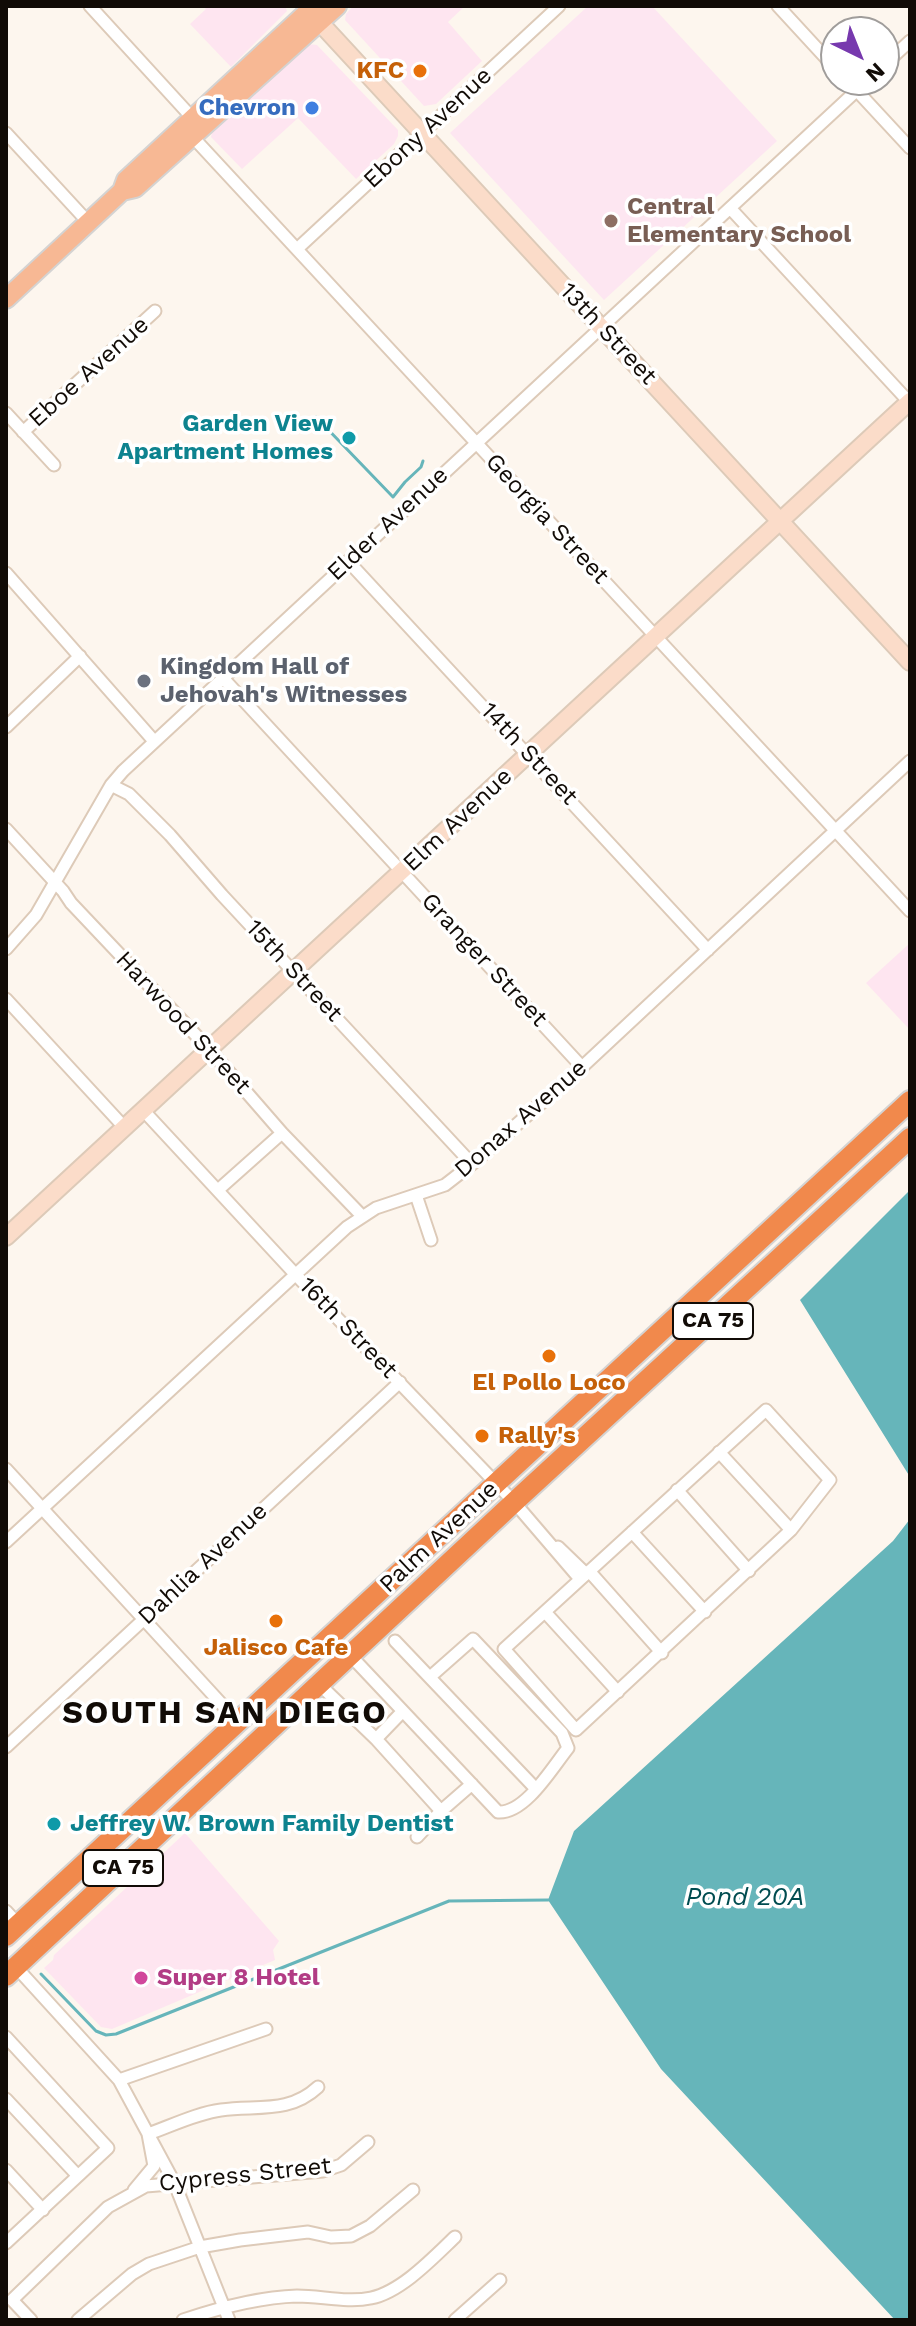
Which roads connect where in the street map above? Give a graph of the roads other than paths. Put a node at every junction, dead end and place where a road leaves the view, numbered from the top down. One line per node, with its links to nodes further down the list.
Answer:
1 (90, 6): 9 (street, Georgia Street)
2 (337, 6): 5 (main road)
3 (778, 6): 6 (street)
4 (551, 9): 11 (street, Ebony Avenue)
5 (312, 11): 9 (main road); 11 (street, 13th Street)
6 (820, 52)
7 (852, 96): 13 (street, Elder Avenue)
8 (862, 96): 12 (street)
9 (193, 128): 14 (main road); 15 (street, Georgia Street)
10 (6, 133): 14 (street)
11 (423, 133): 15 (street, Ebony Avenue); 18 (street, 13th Street)
12 (910, 148)
13 (730, 208): 18 (street, Elder Avenue); 19 (street)
14 (88, 222): 16 (main road)
15 (297, 249): 22 (street, Georgia Street)
16 (6, 299)
17 (155, 311): 21 (street, Eboe Avenue)
18 (601, 327): 22 (street, Elder Avenue); 24 (street, 13th Street)
19 (910, 402): 24 (street, Elm Avenue)
20 (6, 413): 21 (street)
21 (23, 432): 23 (street)
22 (476, 443): 25 (street, Elder Avenue); 27 (street, Georgia Street)
23 (54, 465)
24 (780, 522): 27 (street, Elm Avenue); 29 (street, 13th Street)
25 (348, 561): 30 (street, Elder Avenue); 33 (street, 14th Street)
26 (6, 573): 28 (street)
27 (656, 637): 33 (street, Elm Avenue); 37 (street, Georgia Street)
28 (80, 656): 31 (street); 32 (street)
29 (910, 662)
30 (222, 677): 32 (street, Elder Avenue); 38 (street, Granger Street)
31 (6, 727)
32 (154, 741): 35 (street, Elder Avenue)
33 (529, 754): 38 (street, Elm Avenue); 42 (street, 14th Street)
34 (910, 761): 37 (street, Donax Avenue)
35 (111, 785): 39 (street, Elder Avenue); 43 (street, 15th Street)
36 (6, 829): 39 (street, Harwood Street)
37 (835, 831): 40 (street, Georgia Street); 42 (street, Donax Avenue)
38 (402, 871): 43 (street, Elm Avenue); 46 (street, Granger Street)
39 (55, 883): 41 (street, Elder Avenue); 45 (street, Harwood Street)
40 (910, 911)
41 (6, 949)
42 (708, 950): 46 (street, Donax Avenue)
43 (294, 969): 45 (street, Elm Avenue); 52 (street, 15th Street)
44 (6, 999): 49 (street)
45 (209, 1049): 48 (street, Elm Avenue); 50 (street, Harwood Street)
46 (582, 1067): 52 (street, Donax Avenue)
47 (910, 1101): 62 (highway, Palm Avenue / CA 75)
48 (143, 1110): 49 (street, Elm Avenue); 53 (street, 16th Street)
49 (124, 1127): 56 (street, Elm Avenue)
50 (282, 1133): 53 (street); 55 (street, Harwood Street)
51 (910, 1138): 64 (highway, Palm Avenue / CA 75)
52 (472, 1164): 54 (street, Donax Avenue)
53 (218, 1190): 58 (street, 16th Street)
54 (416, 1195): 55 (street, Donax Avenue); 57 (street)
55 (362, 1216): 58 (street, Donax Avenue)
56 (6, 1237)
57 (431, 1240)
58 (295, 1274): 59 (street, 16th Street); 65 (street, Donax Avenue)
59 (400, 1382): 62 (street, 16th Street); 73 (street, Dahlia Avenue)
60 (719, 1452): 63 (street); 66 (street); 66 (street)
61 (6, 1469): 65 (street)
62 (495, 1483): 64 (street, 16th Street); 81 (highway, Palm Avenue / CA 75)
63 (677, 1490): 67 (street); 69 (street)
64 (514, 1502): 70 (street, 16th Street); 76 (highway, Palm Avenue / CA 75)
65 (43, 1509): 68 (street, Donax Avenue); 73 (street)
66 (791, 1530): 69 (street)
67 (632, 1532): 70 (street); 72 (street)
68 (6, 1542)
69 (749, 1571): 72 (street)
70 (585, 1575): 71 (street); 75 (street, 16th Street)
71 (545, 1612): 79 (street); 79 (street)
72 (705, 1612): 75 (street)
73 (143, 1619): 81 (street); 83 (street, Dahlia Avenue)
74 (395, 1641): 77 (street)
75 (662, 1653): 79 (street)
76 (350, 1655): 78 (highway, Palm Avenue / CA 75); 80 (street)
77 (430, 1677): 85 (street); 85 (street)
78 (320, 1685): 82 (street); 89 (highway, Palm Avenue / CA 75)
79 (618, 1692)
80 (402, 1712): 82 (street); 84 (street)
81 (238, 1722): 88 (highway, Palm Avenue / CA 75)
82 (376, 1739): 86 (street)
83 (6, 1747)
84 (472, 1784): 85 (street); 86 (street)
85 (536, 1789)
86 (441, 1811): 87 (street)
87 (417, 1837)
88 (10, 1923)
89 (11, 1972): 92 (street)
90 (266, 2029): 92 (street)
91 (6, 2037): 98 (street)
92 (119, 2080): 95 (street)
93 (318, 2087): 95 (street)
94 (6, 2099): 98 (street)
95 (148, 2134): 99 (street); 101 (street)
96 (368, 2142): 99 (street, Cypress Street)
97 (6, 2170): 102 (street)
98 (78, 2176): 102 (street)
99 (174, 2182): 101 (street, Cypress Street); 105 (street)
100 (413, 2190): 105 (street)
101 (131, 2194): 108 (street, Cypress Street)
102 (43, 2210): 104 (street)
103 (455, 2237): 107 (street)
104 (6, 2243)
105 (200, 2247): 107 (street); 109 (street)
106 (500, 2280): 112 (street)
107 (224, 2306): 110 (street); 111 (street)
108 (31, 2320)
109 (78, 2320)
110 (183, 2320)
111 (229, 2320)
112 (455, 2320)

